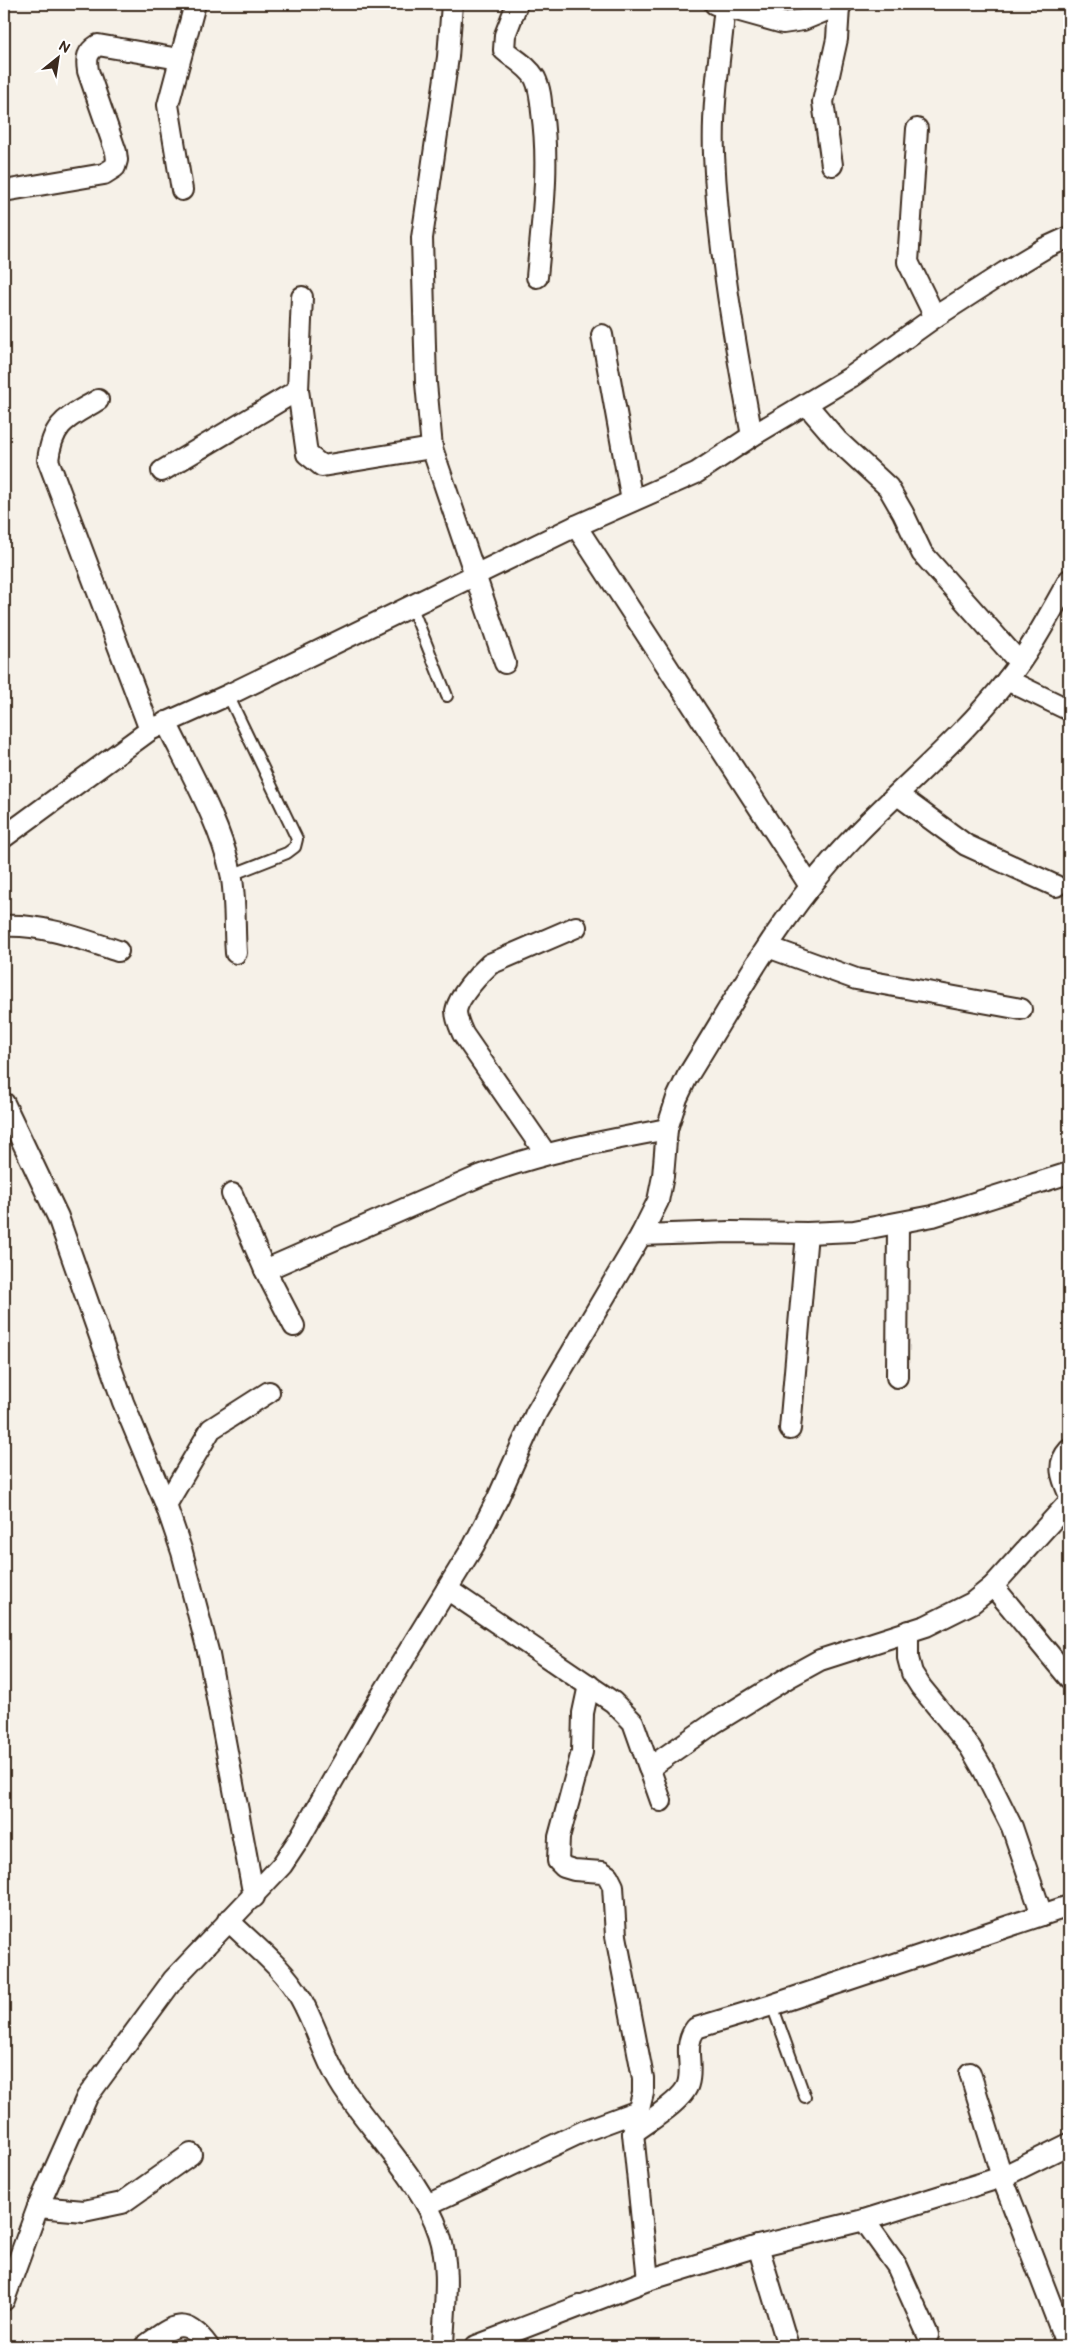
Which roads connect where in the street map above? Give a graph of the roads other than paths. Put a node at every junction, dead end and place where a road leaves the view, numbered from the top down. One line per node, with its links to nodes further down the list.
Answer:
1 (195, 4): 6 (street)
2 (452, 4): 20 (street)
3 (517, 4): 12 (street)
4 (720, 5): 5 (street); 19 (street)
5 (840, 5): 8 (street)
6 (179, 59): 9 (street); 10 (street)
7 (917, 129): 14 (street)
8 (832, 165)
9 (182, 190)
10 (4, 191)
11 (1069, 237): 14 (street)
12 (537, 277)
13 (302, 297): 16 (street)
14 (935, 317): 18 (street)
15 (602, 335): 22 (street)
16 (298, 390): 20 (street); 21 (street)
17 (98, 400): 33 (street)
18 (806, 405): 19 (street); 27 (street)
19 (752, 436): 22 (street)
20 (432, 448): 24 (street)
21 (162, 471)
22 (632, 501): 23 (street)
23 (576, 526): 24 (street); 37 (street)
24 (475, 574): 26 (street); 28 (street)
25 (1069, 580): 27 (street)
26 (411, 605): 30 (street); 31 (lane)
27 (1019, 662): 29 (street)
28 (505, 663)
29 (1007, 680): 32 (street); 34 (street)
30 (228, 695): 33 (street); 36 (lane)
31 (446, 696)
32 (1069, 710)
33 (158, 726): 35 (street); 36 (street)
34 (898, 795): 37 (street); 38 (street)
35 (4, 837)
36 (231, 875): 43 (street)
37 (810, 886): 41 (street)
38 (1056, 886)
39 (4, 926): 42 (street)
40 (576, 927): 47 (street)
41 (768, 947): 44 (street); 46 (street)
42 (118, 951)
43 (236, 953)
44 (1021, 1009)
45 (4, 1103): 61 (street)
46 (667, 1128): 47 (street); 52 (street)
47 (546, 1154): 53 (street)
48 (1069, 1173): 50 (street)
49 (232, 1194): 53 (street)
50 (898, 1224): 51 (street); 55 (street)
51 (807, 1233): 52 (street); 57 (street)
52 (641, 1235): 63 (street)
53 (265, 1270): 54 (street)
54 (294, 1326)
55 (897, 1377)
56 (269, 1392): 61 (street)
57 (790, 1429)
58 (1069, 1450): 59 (street)
59 (1069, 1494)
60 (1069, 1502): 62 (street)
61 (166, 1505): 69 (street)
62 (993, 1586): 64 (street); 65 (street)
63 (447, 1589): 66 (street); 69 (street)
64 (908, 1631): 67 (street); 71 (street)
65 (1069, 1678)
66 (589, 1685): 67 (street); 76 (street)
67 (649, 1768): 68 (street)
68 (661, 1801)
69 (254, 1896): 72 (street)
70 (1069, 1906): 71 (street)
71 (1042, 1915): 73 (street)
72 (228, 1920): 81 (street); 82 (street)
73 (772, 2005): 75 (lane); 77 (street)
74 (970, 2073): 80 (street)
75 (805, 2097)
76 (638, 2111): 77 (street); 81 (street)
77 (633, 2133): 85 (street)
78 (1069, 2144): 80 (street)
79 (191, 2154): 82 (street)
80 (1002, 2177): 83 (street); 93 (street)
81 (427, 2205): 90 (street)
82 (38, 2206): 86 (street)
83 (864, 2220): 84 (street); 87 (street)
84 (758, 2246): 85 (street); 92 (street)
85 (648, 2280): 91 (street)
86 (4, 2300)
87 (928, 2335)
88 (145, 2346): 89 (street)
89 (208, 2346)
90 (443, 2346)
91 (476, 2346)
92 (788, 2346)
93 (1067, 2346)

